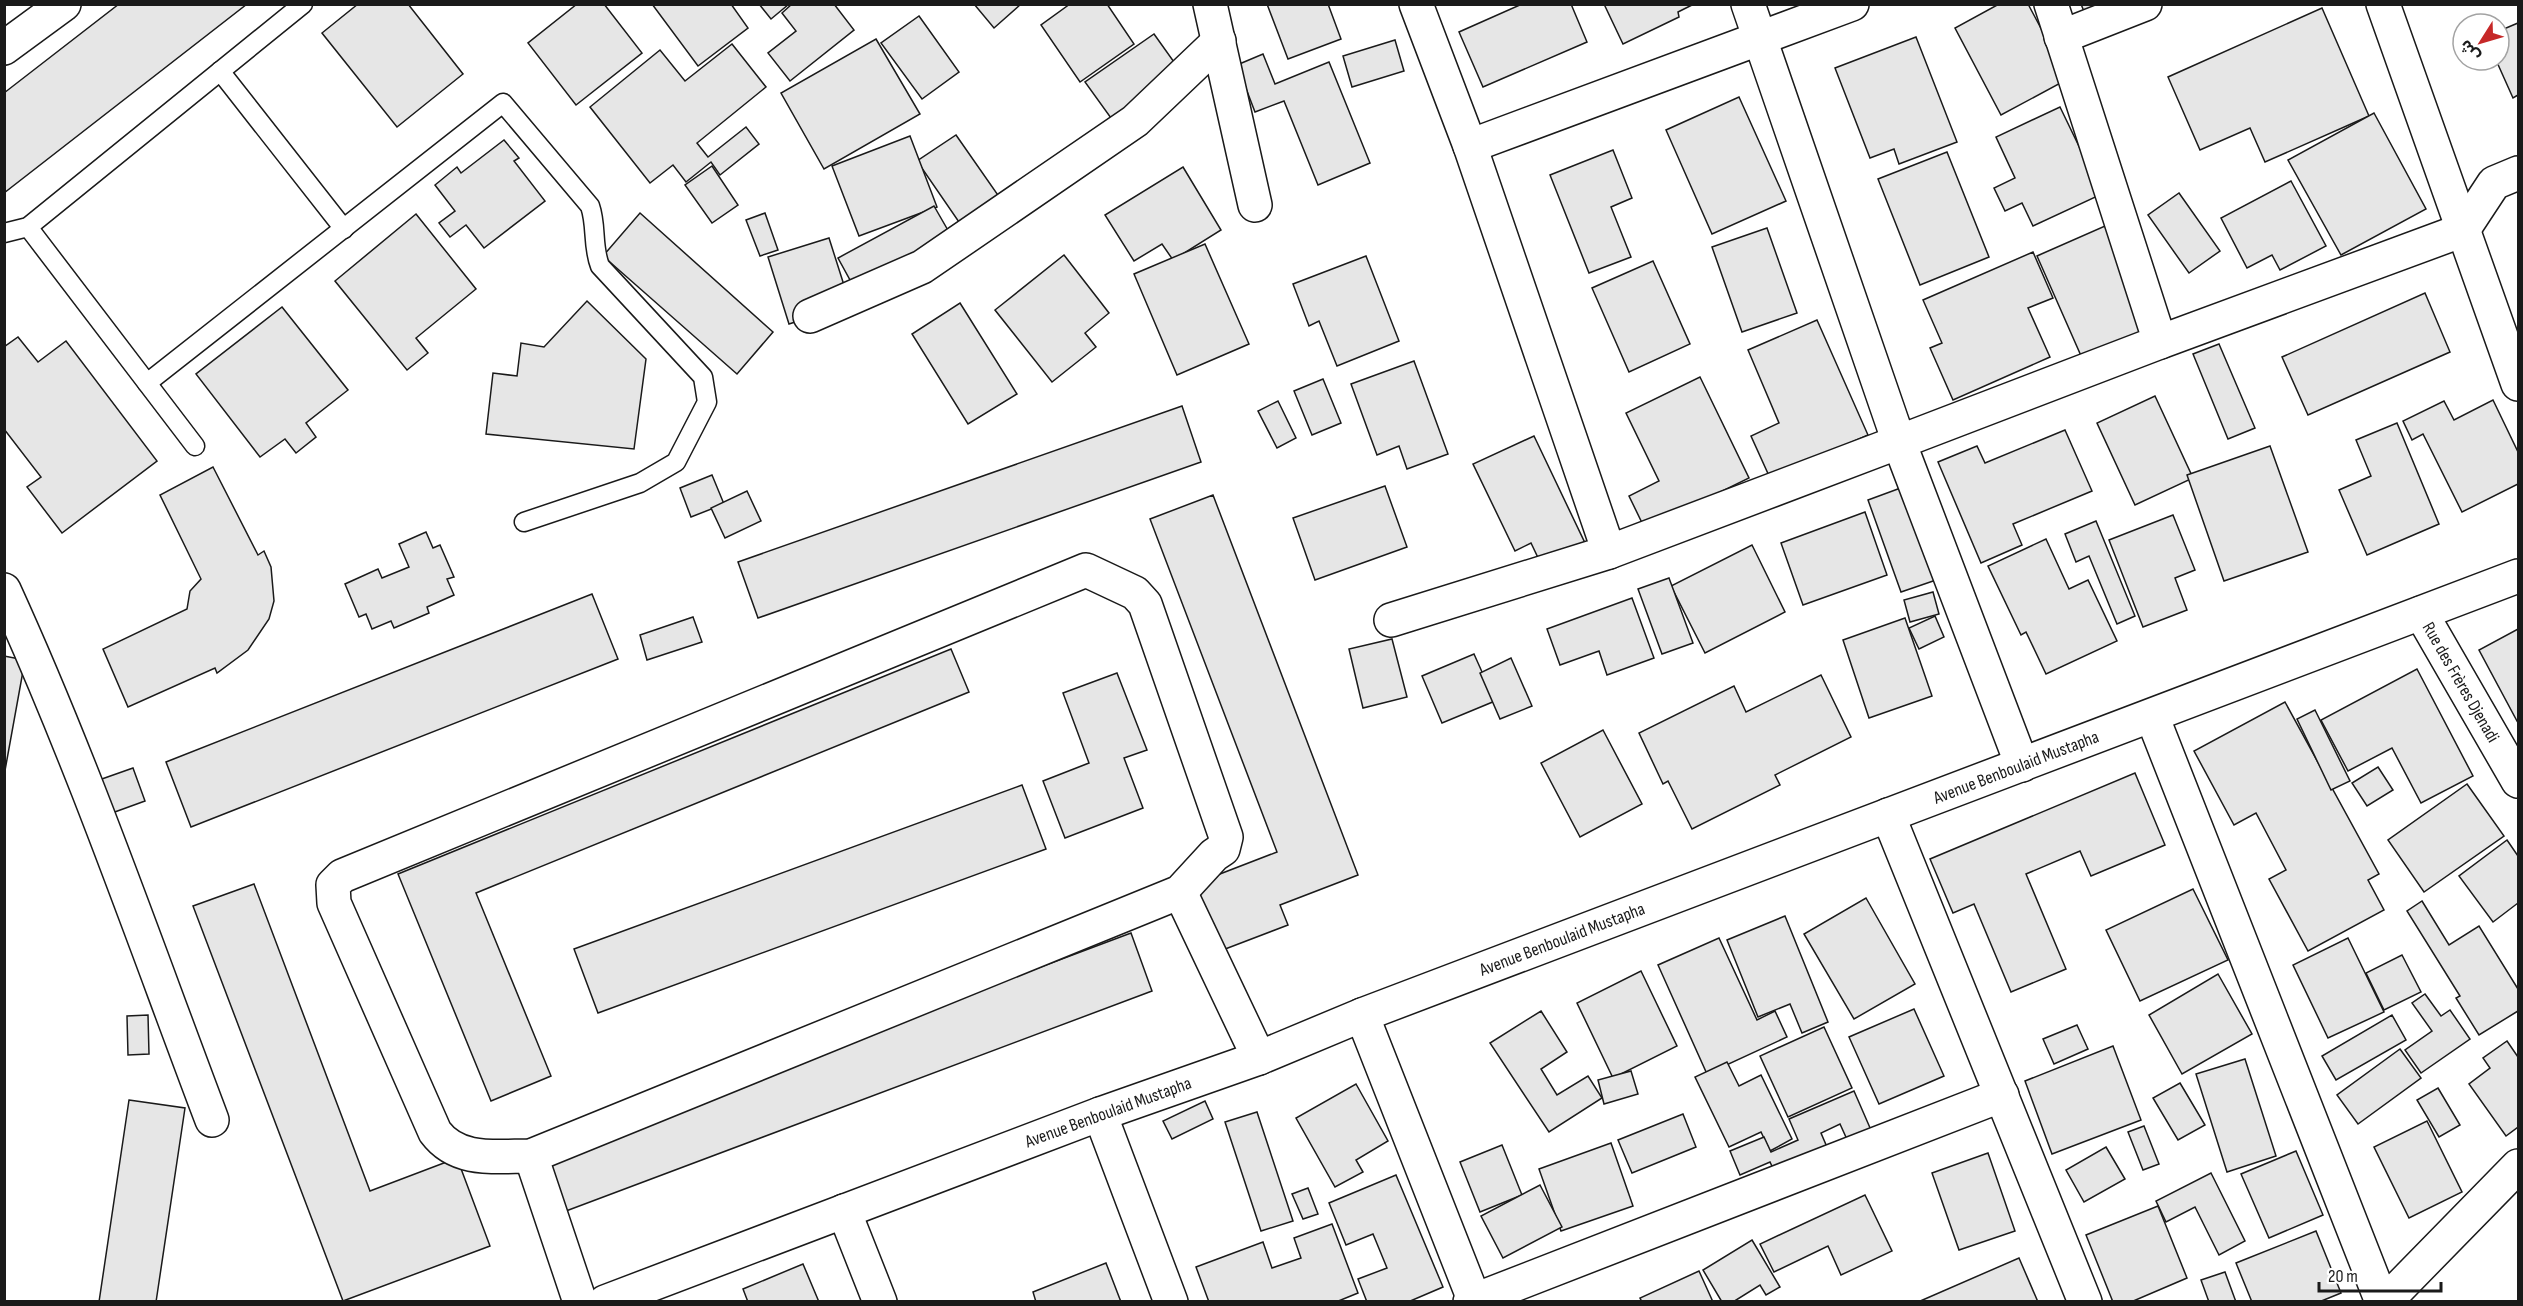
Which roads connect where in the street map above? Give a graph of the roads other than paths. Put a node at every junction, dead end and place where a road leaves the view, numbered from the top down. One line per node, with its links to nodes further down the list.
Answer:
1 (303, 4): 14 (lane)
2 (1210, 4): 12 (street)
3 (1416, 4): 15 (street)
4 (1748, 4): 11 (street)
5 (1852, 4): 11 (street)
6 (2051, 4): 10 (street)
7 (2145, 4): 10 (street)
8 (2383, 4): 20 (street)
9 (62, 5): 13 (street)
10 (2061, 37): 23 (street)
11 (1760, 40): 15 (street); 26 (street)
12 (1219, 41): 17 (street); 22 (street)
13 (4, 48)
14 (220, 71): 18 (lane); 19 (lane)
15 (1470, 146): 29 (street)
16 (2518, 173): 20 (street)
17 (1255, 205)
18 (28, 227): 21 (lane); 24 (lane)
19 (344, 229): 24 (lane); 28 (lane)
20 (2463, 230): 23 (street); 25 (street)
21 (4, 232)
22 (810, 316)
23 (2160, 342): 26 (street)
24 (147, 383): 27 (lane)
25 (2518, 384)
26 (1899, 442): 29 (street); 35 (street)
27 (195, 446)
28 (524, 522)
29 (1609, 552): 33 (street)
30 (2518, 576): 32 (street, Avenue Benboulaid Mustapha)
31 (4, 590): 43 (street)
32 (2421, 613): 34 (street, Avenue Benboulaid Mustapha); 36 (street, Rue des Frères Djenadi)
33 (1391, 620)
34 (2152, 716): 35 (street, Avenue Benboulaid Mustapha); 53 (street)
35 (2022, 765): 37 (street, Avenue Benboulaid Mustapha)
36 (2518, 781)
37 (1888, 815): 39 (street, Avenue Benboulaid Mustapha); 41 (street)
38 (1180, 892): 40 (street); 44 (street); 44 (street)
39 (1362, 1015): 40 (street, Avenue Benboulaid Mustapha); 47 (street)
40 (1259, 1058): 42 (street, Avenue Benboulaid Mustapha)
41 (2001, 1095): 47 (street); 52 (street)
42 (1100, 1114): 46 (street, Avenue Benboulaid Mustapha); 51 (street)
43 (212, 1120)
44 (531, 1156): 48 (street)
45 (2518, 1166): 53 (street)
46 (844, 1211): 49 (street, Avenue Benboulaid Mustapha); 50 (street)
47 (1473, 1301)
48 (580, 1302)
49 (605, 1302)
50 (880, 1302)
51 (1171, 1302)
52 (2085, 1302)
53 (2384, 1302)

